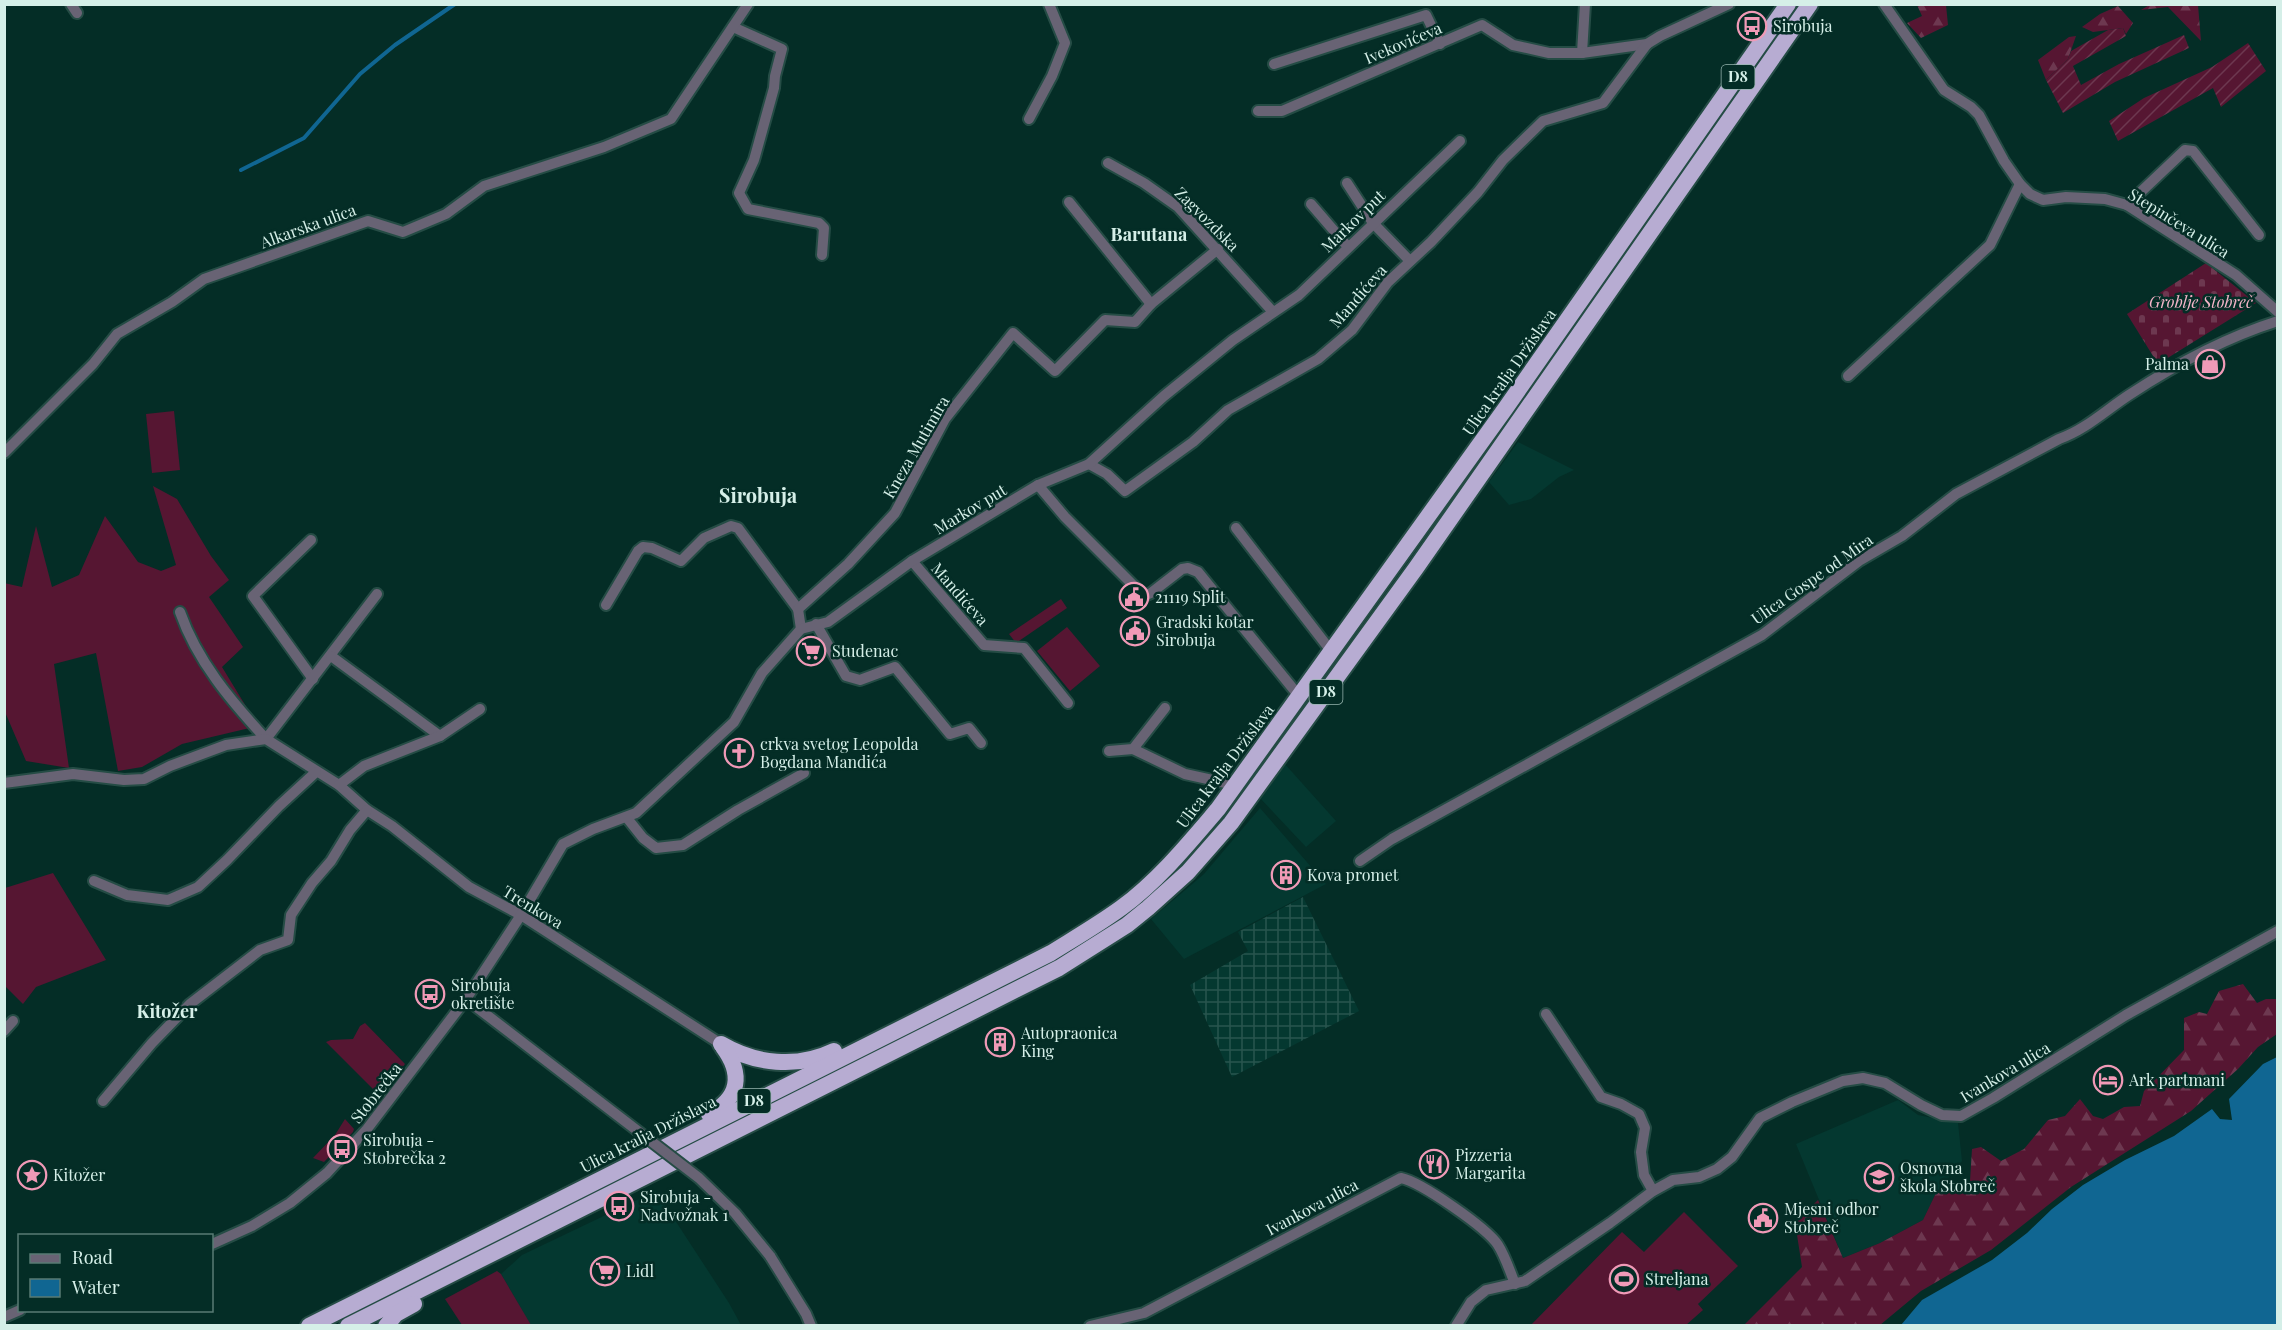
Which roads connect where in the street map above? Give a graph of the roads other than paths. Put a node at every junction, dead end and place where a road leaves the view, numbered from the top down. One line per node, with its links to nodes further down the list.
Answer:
1 (748, 4): 8 (street, Alkarska ulica)
2 (1049, 4): 14 (street)
3 (1585, 4): 11 (street)
4 (1729, 4): 10 (street, Ivekovićeva)
5 (1788, 4): 45 (highway, Ulica kralja Držislava / D8)
6 (1810, 4): 78 (highway, D8)
7 (1884, 4): 18 (street, Stepinčeva ulica)
8 (733, 27): 26 (street); 33 (street, Alkarska ulica)
9 (1440, 44): 11 (street, Ivekovićeva); 12 (street, Ivekovićeva); 13 (street, Ivekovićeva)
10 (1647, 44): 11 (street, Ivekovićeva); 27 (street, Mandićeva)
11 (1582, 53)
12 (1274, 64)
13 (1258, 111)
14 (1029, 119)
15 (1460, 141): 22 (street, Markov put)
16 (1108, 163): 25 (street, Zagvozdska)
17 (1347, 183): 22 (street)
18 (2020, 184): 21 (street, Stepinčeva ulica); 32 (street)
19 (1069, 202): 28 (street)
20 (1311, 204): 24 (street)
21 (2127, 205): 23 (street); 30 (street, Stepinčeva ulica)
22 (1373, 223): 24 (street, Markov put); 27 (street)
23 (2259, 235)
24 (1348, 247): 29 (street, Markov put)
25 (1218, 249): 28 (street, Kneza Mutimira); 29 (street, Zagvozdska)
26 (822, 255)
27 (1410, 261): 34 (street, Mandićeva)
28 (1151, 304): 41 (street, Kneza Mutimira)
29 (1273, 312): 34 (street, Markov put)
30 (2277, 312)
31 (2277, 321): 64 (street, Ulica Gospe od Mira)
32 (1848, 376)
33 (4, 453)
34 (1089, 464): 35 (street, Markov put)
35 (1038, 485): 38 (street, Markov put); 48 (street)
36 (1236, 528): 45 (street)
37 (310, 540): 47 (street)
38 (912, 561): 43 (street, Markov put); 49 (street, Mandićeva)
39 (377, 594): 46 (street)
40 (606, 605): 41 (street)
41 (798, 609): 44 (street)
42 (180, 612): 53 (street, Trenkova)
43 (816, 624): 44 (street, Markov put); 54 (street)
44 (801, 629): 63 (street)
45 (1331, 651): 48 (highway, Ulica kralja Držislava / D8)
46 (331, 657): 47 (street); 52 (street)
47 (313, 679): 53 (street)
48 (1299, 696): 61 (highway, Ulica kralja Držislava / D8)
49 (1068, 703)
50 (1165, 708): 55 (street)
51 (480, 709): 52 (street)
52 (440, 736): 60 (street)
53 (266, 739): 57 (street, Trenkova); 59 (street)
54 (981, 743)
55 (1134, 749): 56 (street); 61 (street)
56 (1109, 751)
57 (316, 772): 60 (street, Trenkova); 65 (street)
58 (804, 773): 63 (street)
59 (4, 783)
60 (339, 785): 62 (street, Trenkova)
61 (1235, 785): 73 (highway, Ulica kralja Držislava / D8)
62 (367, 810): 66 (street, Trenkova); 74 (street)
63 (627, 818): 66 (street)
64 (1360, 861)
65 (94, 881)
66 (521, 915): 68 (street, Stobrečka); 72 (street, Trenkova)
67 (2277, 931): 76 (street, Ivankova ulica)
68 (466, 999): 77 (street, Stobrečka); 83 (street, bridge)
69 (1546, 1014): 76 (street)
70 (13, 1021): 71 (street)
71 (4, 1031)
72 (721, 1044): 73 (highway); 75 (highway)
73 (864, 1046): 75 (highway, Ulica kralja Držislava / D8)
74 (103, 1101)
75 (677, 1139): 80 (highway, Ulica kralja Držislava / D8)
76 (1653, 1191): 79 (street, Ivankova ulica)
77 (213, 1244)
78 (459, 1269): 81 (highway, D8); 82 (highway)
79 (1515, 1284): 84 (street, Ivankova ulica); 85 (street, Ivankova ulica)
80 (309, 1326)
81 (348, 1326)
82 (386, 1326)
83 (811, 1326)
84 (1090, 1326)
85 (1456, 1326)

